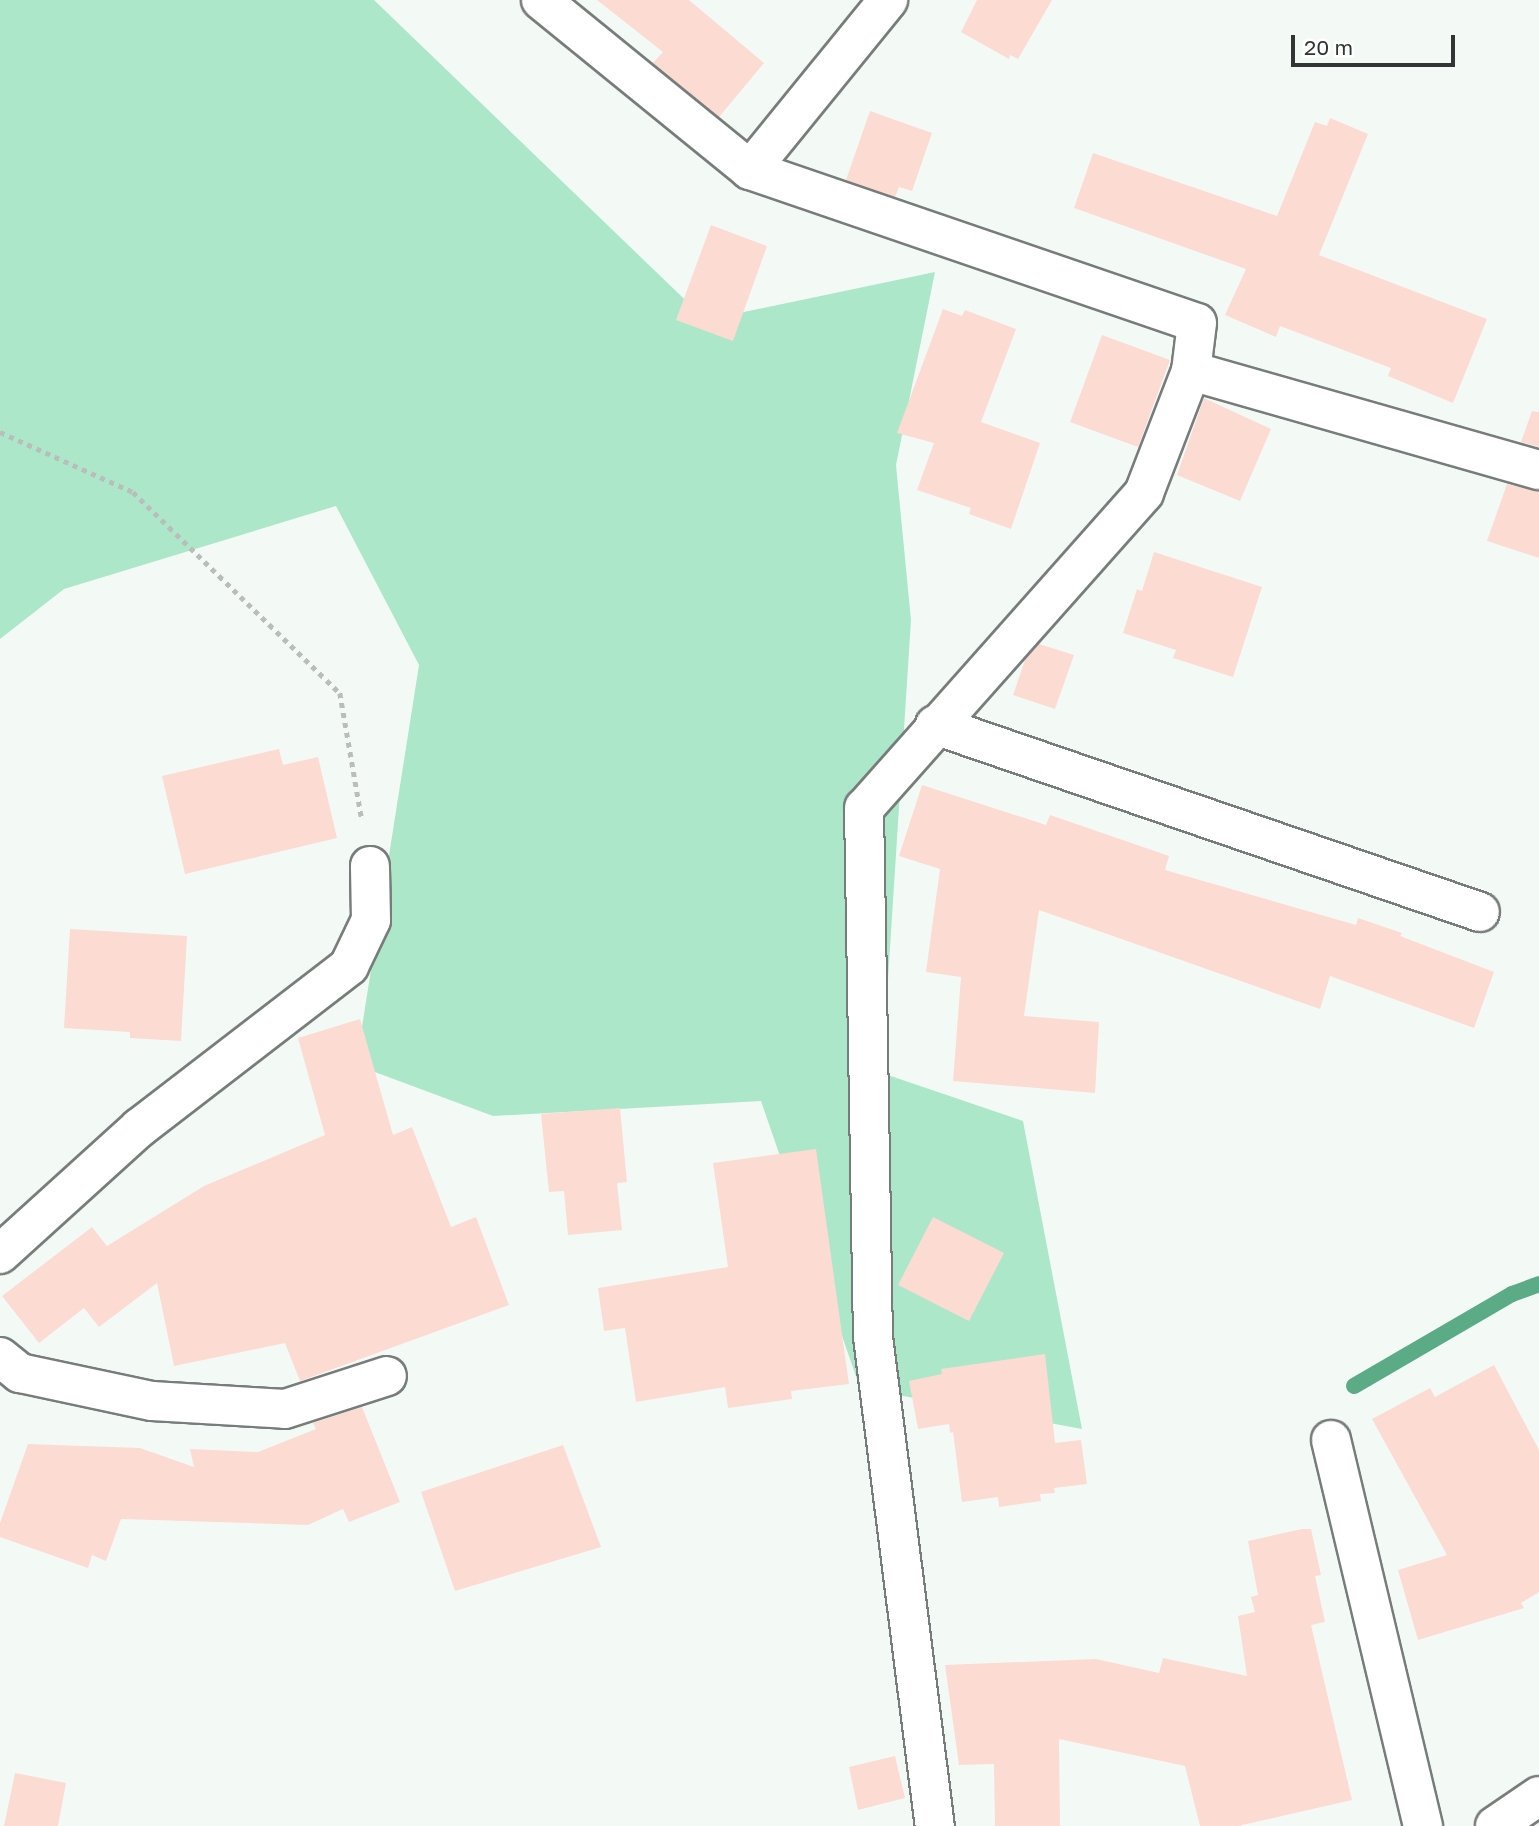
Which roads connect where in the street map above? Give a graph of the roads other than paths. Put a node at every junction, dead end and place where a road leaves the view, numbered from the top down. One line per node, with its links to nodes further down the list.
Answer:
1 (541, 0): 3 (street)
2 (888, 0): 3 (street)
3 (750, 170): 4 (street)
4 (1191, 370): 5 (street); 6 (street)
5 (1539, 470)
6 (935, 725): 8 (street); 14 (street)
7 (370, 866): 9 (street)
8 (1480, 912)
9 (0, 1254)
10 (0, 1357): 11 (street)
11 (387, 1376)
12 (1331, 1440): 15 (street)
13 (1539, 1796): 16 (street)
14 (936, 1826)
15 (1423, 1826)
16 (1495, 1826)

